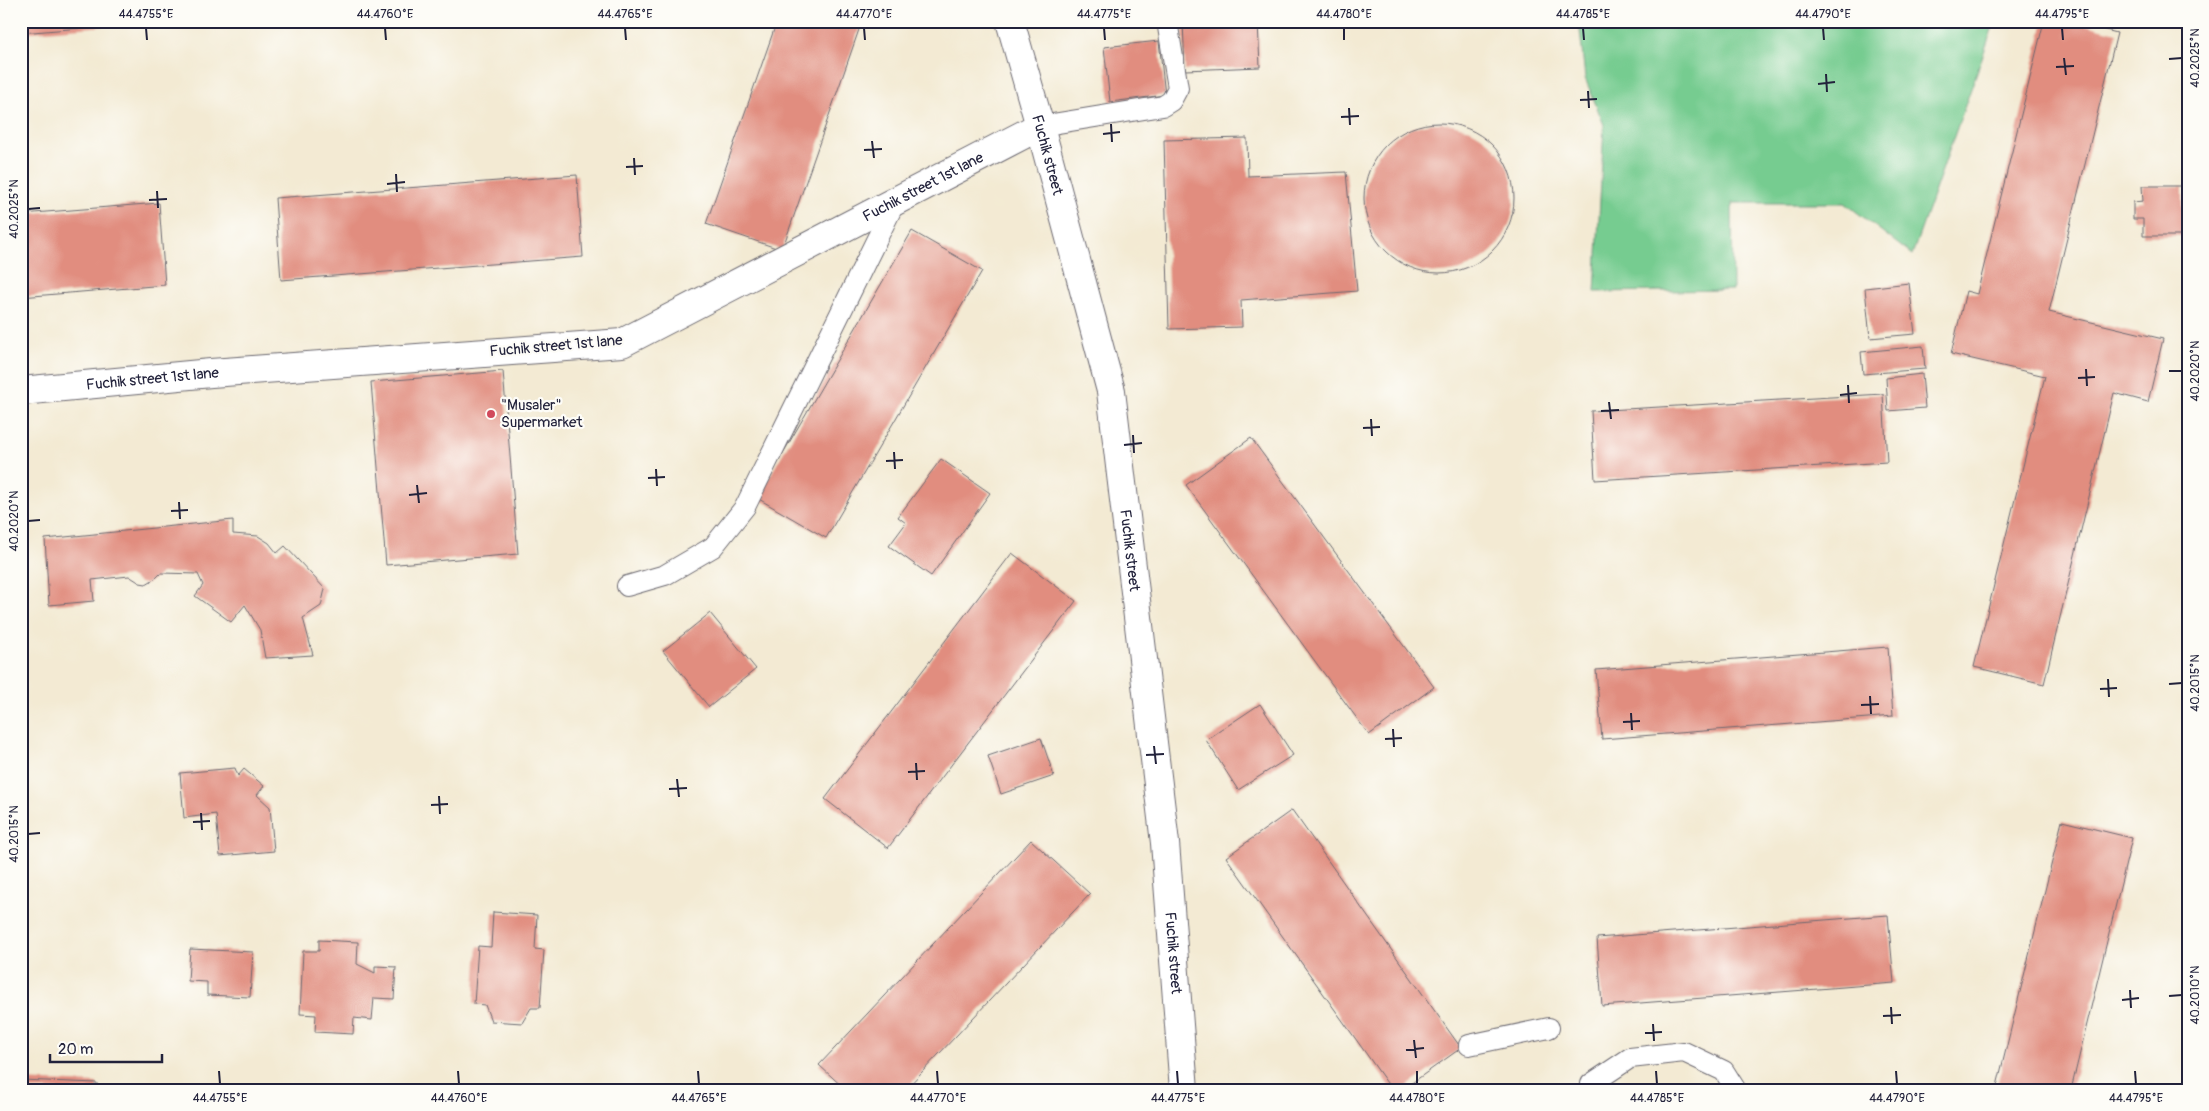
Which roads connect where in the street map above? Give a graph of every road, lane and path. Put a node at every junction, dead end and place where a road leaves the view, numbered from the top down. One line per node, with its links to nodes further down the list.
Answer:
1 (1010, 21): 3 (street, Fuchik street)
2 (1167, 21): 3 (lane)
3 (1040, 126): 4 (street, Fuchik street 1st lane); 10 (street, Fuchik street)
4 (895, 202): 5 (street, Fuchik street 1st lane); 6 (lane)
5 (21, 391)
6 (627, 586)
7 (1549, 1028): 8 (lane)
8 (1469, 1045)
9 (1591, 1084): 11 (lane)
10 (1184, 1090)
11 (1736, 1090)

